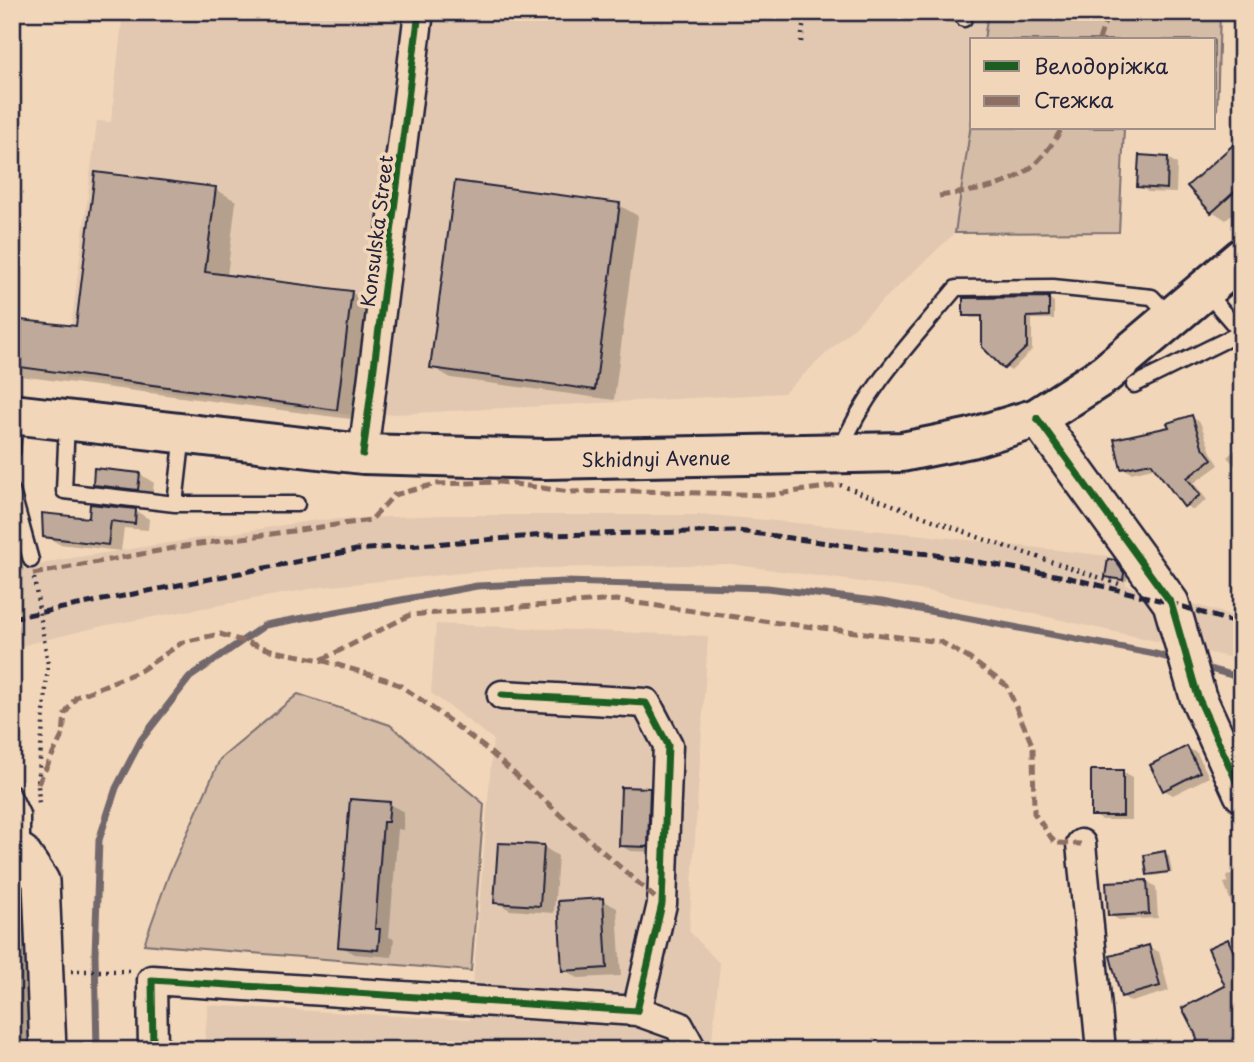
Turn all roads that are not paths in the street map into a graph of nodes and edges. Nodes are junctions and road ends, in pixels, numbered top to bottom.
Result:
1 (419, 12) edge
2 (1242, 258) edge
3 (1204, 289) junction
4 (1171, 317) junction
5 (1242, 333) edge
6 (1134, 385) dead end
7 (13, 414) edge
8 (1037, 418) junction
9 (67, 420) junction
10 (183, 433) junction
11 (12, 452) edge
12 (839, 453) junction
13 (363, 454) junction
14 (12, 491) edge
15 (297, 504) dead end
16 (175, 505) junction
17 (31, 559) road end
18 (502, 695) dead end
19 (12, 793) edge
20 (1242, 794) edge
21 (1081, 844) dead end
22 (25, 861) edge
23 (637, 1011) junction
24 (48, 1050) edge
25 (153, 1050) edge
26 (692, 1050) edge
27 (1101, 1050) edge

1 - 13 street, Konsulska Street
2 - 3 main road, Skhidnyi Avenue
3 - 4 main road, Skhidnyi Avenue
3 - 5 lane
4 - 8 main road, Skhidnyi Avenue
4 - 12 lane
5 - 6 lane
7 - 9 main road, Skhidnyi Avenue
7 - 11 lane
8 - 12 main road, Skhidnyi Avenue
8 - 20 street
9 - 10 main road, Skhidnyi Avenue
9 - 16 lane
10 - 13 main road, Skhidnyi Avenue
10 - 16 lane
12 - 13 main road, Skhidnyi Avenue
14 - 17 lane
15 - 16 lane
18 - 23 street
19 - 22 lane
21 - 27 street
22 - 24 street
23 - 25 street
23 - 26 street

